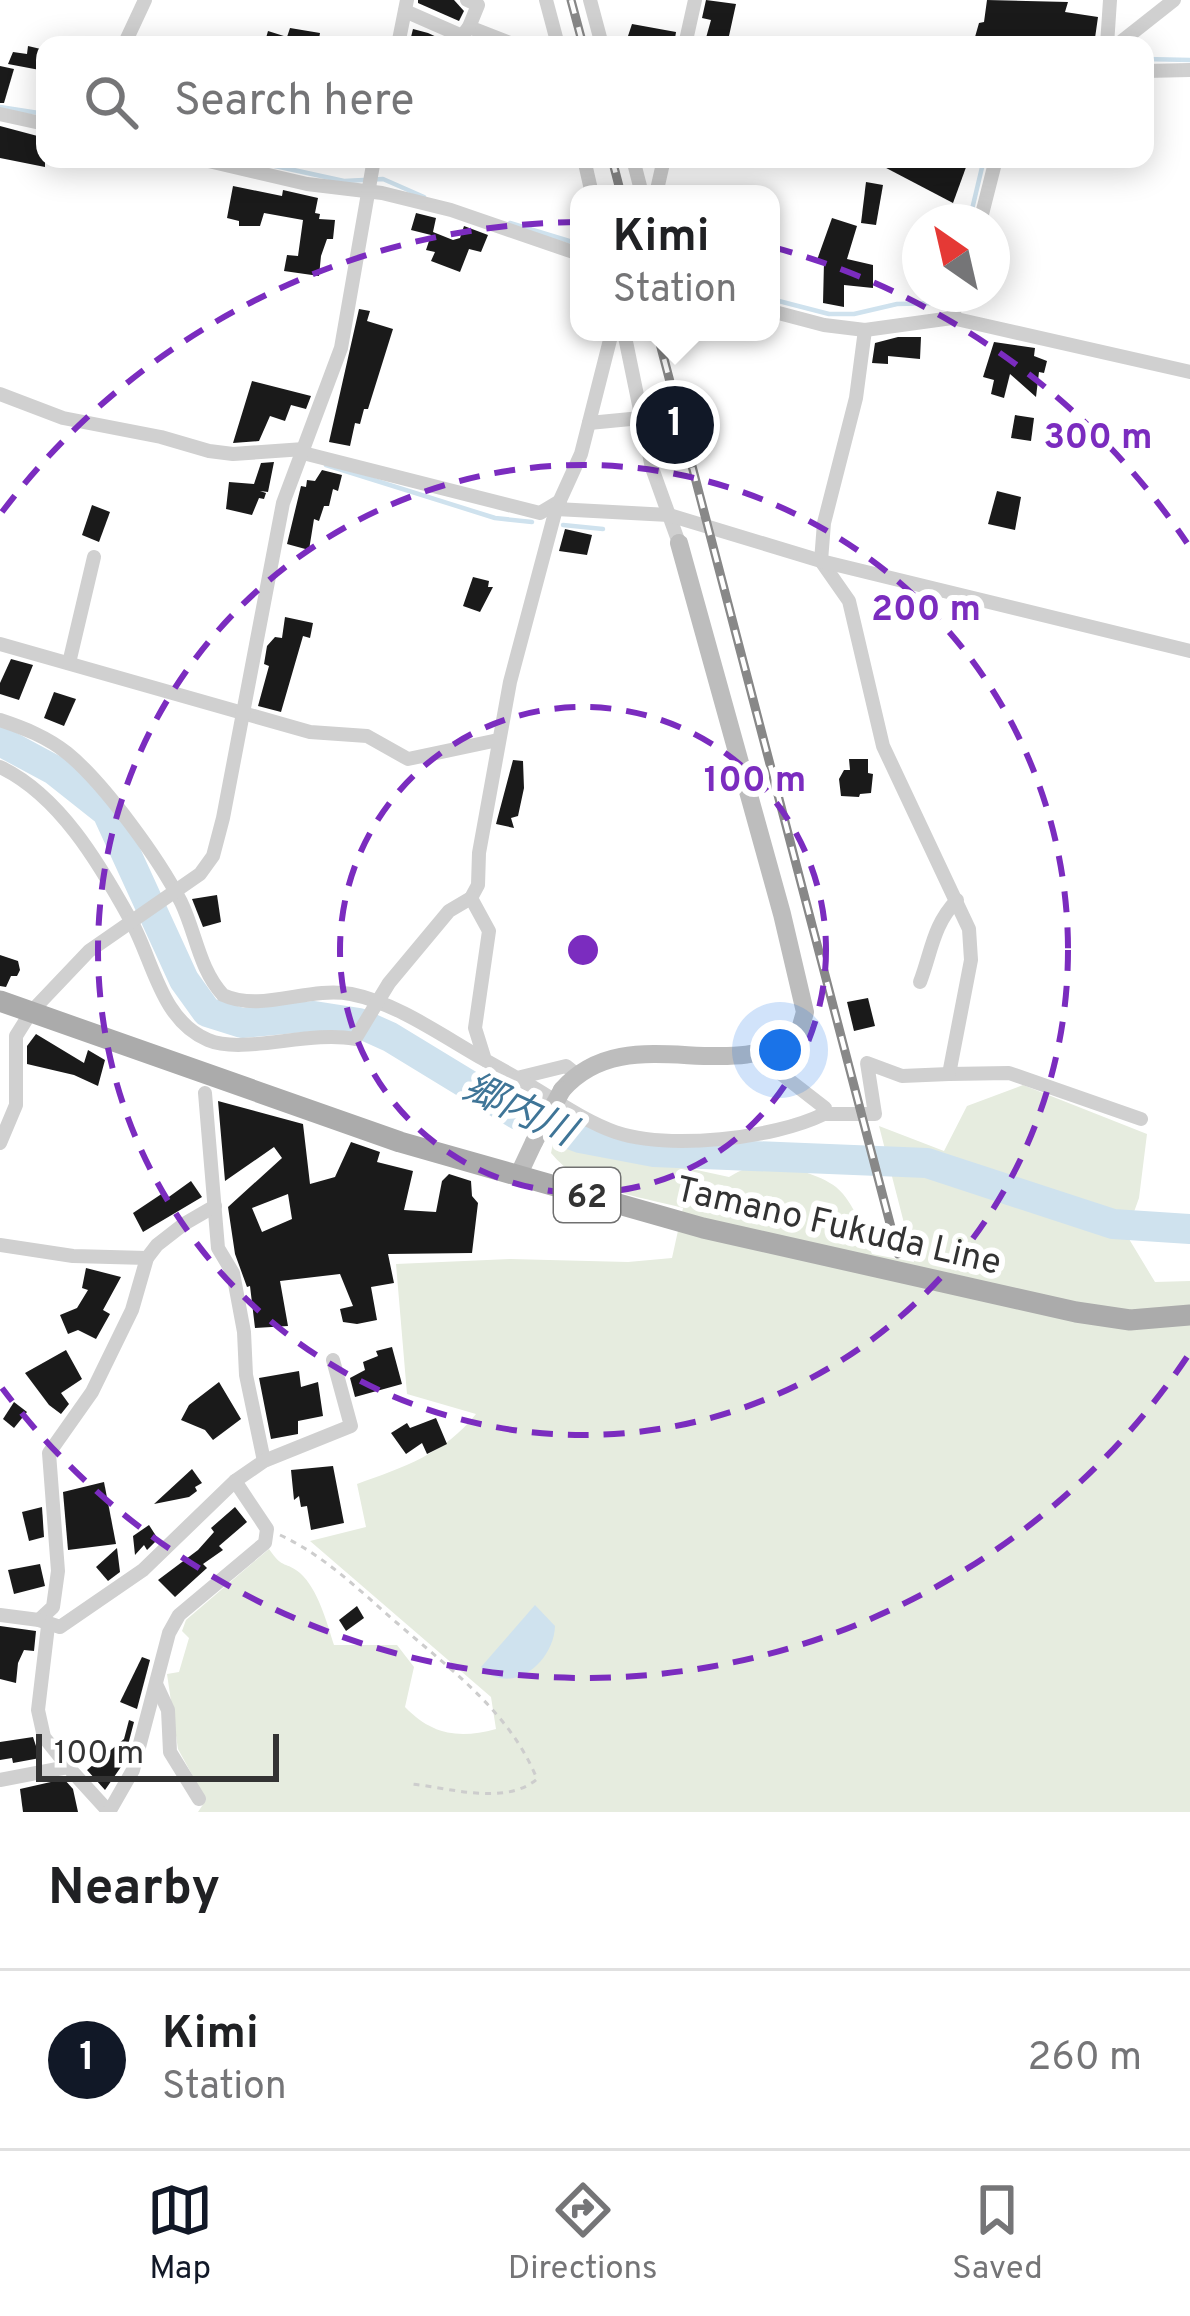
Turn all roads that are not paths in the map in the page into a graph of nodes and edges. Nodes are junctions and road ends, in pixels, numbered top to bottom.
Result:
1 (145, 0) edge
2 (546, 0) edge
3 (590, 0) edge
4 (695, 0) edge
5 (1110, 0) edge
6 (1174, 0) edge
7 (475, 2) edge
8 (406, 6) edge
9 (469, 28) junction
10 (128, 36) edge
11 (400, 36) edge
12 (490, 36) edge
13 (556, 36) edge
14 (600, 36) edge
15 (687, 36) edge
16 (1108, 36) edge
17 (1129, 36) edge
18 (1190, 70) edge
19 (1154, 71) edge
20 (0, 114) edge
21 (36, 122) edge
22 (239, 168) edge
23 (994, 168) edge
24 (371, 177) edge
25 (985, 204) edge
26 (570, 251) edge
27 (954, 312) edge
28 (780, 314) edge
29 (952, 318) junction
30 (865, 330) junction
31 (610, 341) edge
32 (626, 341) edge
33 (1190, 373) edge
34 (0, 394) edge
35 (641, 418) junction
36 (589, 423) junction
37 (303, 451) junction
38 (558, 505) junction
39 (669, 515) junction
40 (679, 543) joint
41 (94, 557) dead end
42 (821, 561) junction
43 (0, 644) edge
44 (1190, 651) edge
45 (70, 663) junction
46 (245, 712) junction
47 (0, 720) edge
48 (498, 740) junction
49 (0, 767) edge
50 (171, 896) junction
51 (471, 898) junction
52 (957, 900) junction
53 (136, 921) junction
54 (920, 982) dead end
55 (0, 1001) edge
56 (376, 1004) junction
57 (31, 1012) junction
58 (475, 1028) junction
59 (208, 1040) junction
60 (460, 1046) junction
61 (753, 1052) junction
62 (205, 1058) dead end
63 (485, 1060) junction
64 (576, 1074) junction
65 (949, 1074) junction
66 (517, 1078) junction
67 (205, 1093) dead end
68 (824, 1114) junction
69 (1141, 1119) dead end
70 (0, 1143) edge
71 (518, 1176) junction
72 (214, 1206) junction
73 (0, 1245) edge
74 (147, 1258) junction
75 (1190, 1315) edge
76 (333, 1360) dead end
77 (263, 1460) junction
78 (236, 1481) junction
79 (0, 1615) edge
80 (44, 1623) junction
81 (155, 1684) junction
82 (68, 1768) junction
83 (0, 1780) edge
84 (199, 1799) dead end
85 (109, 1812) edge

1 - 10 street
2 - 13 street
3 - 14 street
4 - 15 street
5 - 16 street
6 - 17 street
7 - 9 street
8 - 9 street
8 - 11 street
9 - 12 street
18 - 19 street
20 - 21 street
22 - 24 street
23 - 25 street
24 - 26 street
24 - 37 street
27 - 29 street
28 - 30 street
29 - 30 street
29 - 33 street
30 - 42 street
31 - 36 street
32 - 35 street
34 - 37 street
35 - 36 street
35 - 39 street
36 - 38 street
37 - 38 street
37 - 46 street
38 - 39 street
38 - 48 street
39 - 40 street
39 - 42 street
40 - 61 street
41 - 45 street
42 - 44 street
42 - 52 street
43 - 45 street
45 - 46 street
46 - 48 street
46 - 50 street
47 - 50 street
48 - 51 street
49 - 53 street
50 - 53 street
50 - 56 street
51 - 56 street
51 - 58 street
52 - 54 street
52 - 65 street
53 - 57 street
53 - 59 street
55 - 57 main road, Tamano Fukuda Line / 62
56 - 59 street
56 - 60 street
57 - 70 street
57 - 71 main road, Tamano Fukuda Line / 62
58 - 60 street
58 - 63 street
59 - 62 street
60 - 63 street
61 - 64 street
61 - 68 street
63 - 66 street
64 - 66 street
64 - 71 street, bridge
65 - 68 street
65 - 69 street
66 - 68 street
67 - 72 street
71 - 75 main road, Tamano Fukuda Line / 62
72 - 74 street
72 - 77 street
73 - 74 street
74 - 80 street
76 - 77 street
77 - 78 street
78 - 80 street
78 - 81 street
79 - 80 street
80 - 82 street
81 - 84 street
81 - 85 street
82 - 83 street
82 - 85 street

